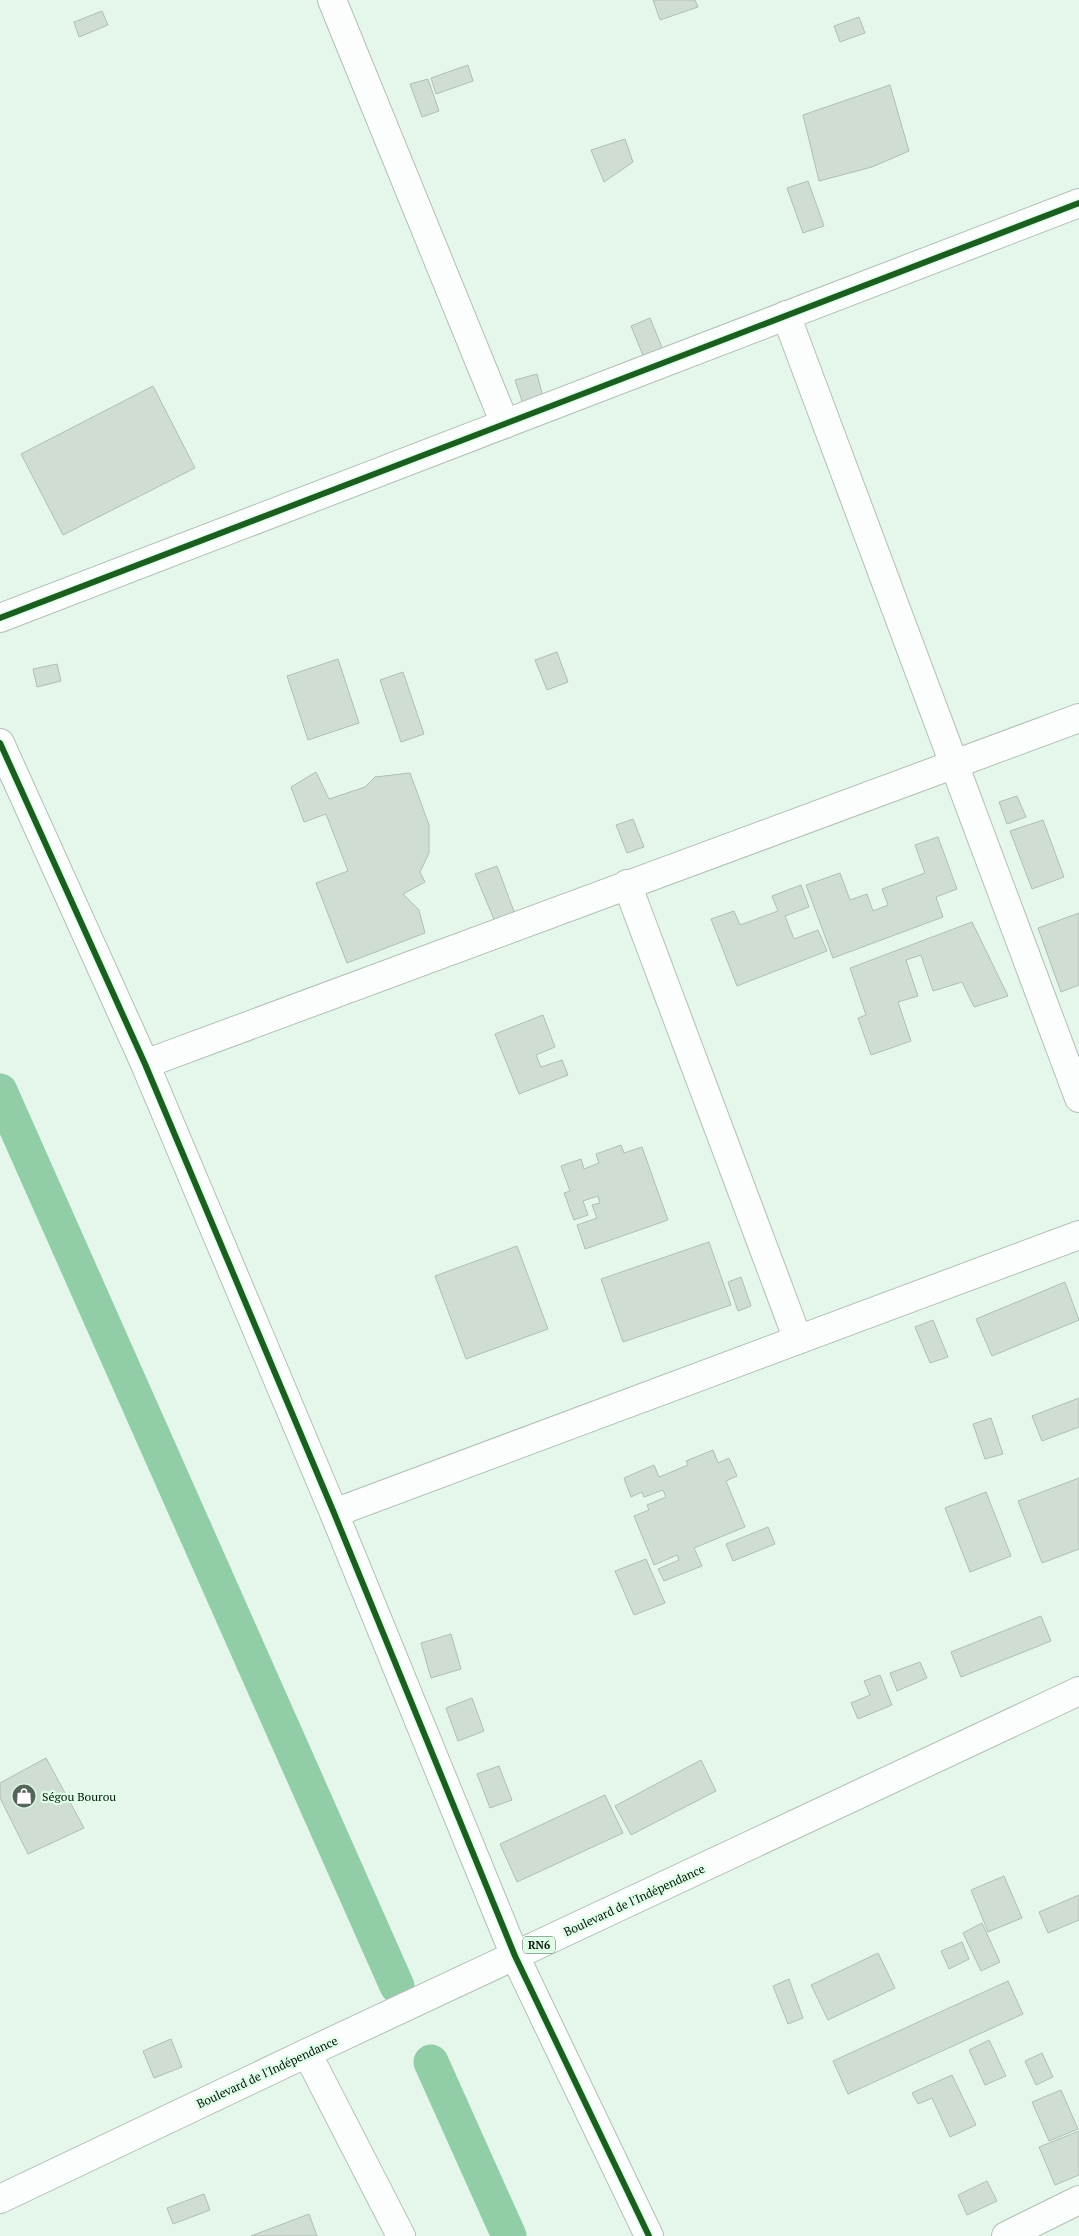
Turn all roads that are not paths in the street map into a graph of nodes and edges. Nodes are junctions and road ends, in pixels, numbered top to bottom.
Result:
1 (332, 0) edge
2 (1079, 203) edge
3 (786, 315) junction
4 (505, 424) junction
5 (0, 618) edge
6 (1079, 718) edge
7 (0, 743) edge
8 (954, 766) junction
9 (627, 884) junction
10 (145, 1064) junction
11 (1079, 1098) edge
12 (1079, 1234) edge
13 (798, 1340) junction
14 (334, 1512) junction
15 (1079, 1692) edge
16 (515, 1956) junction
17 (307, 2053) junction
18 (0, 2200) edge
19 (1079, 2200) edge
20 (401, 2236) edge
21 (649, 2236) edge
22 (1006, 2236) edge

1 - 4 main road
2 - 3 main road
3 - 4 main road
3 - 8 main road
4 - 5 main road
6 - 8 main road
7 - 10 main road
8 - 9 main road
8 - 11 main road
9 - 10 main road
9 - 13 main road
10 - 14 main road
12 - 13 main road
13 - 14 main road
14 - 16 main road
15 - 16 main road, Boulevard de l'Indépendance / RN6
16 - 17 main road, Boulevard de l'Indépendance / RN6
16 - 21 main road
17 - 18 main road, Boulevard de l'Indépendance / RN6
17 - 20 main road
19 - 22 main road

